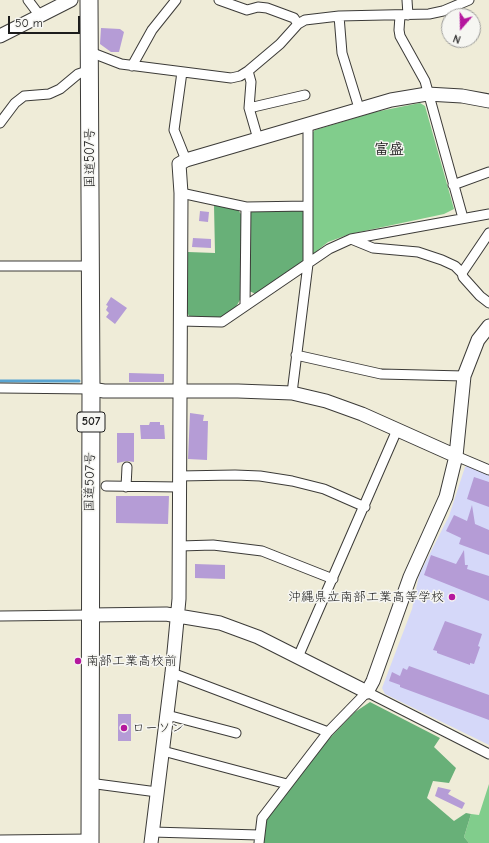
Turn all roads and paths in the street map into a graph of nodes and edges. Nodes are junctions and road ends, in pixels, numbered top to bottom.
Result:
1 (28, 0) edge
2 (71, 0) edge
3 (89, 0) edge
4 (176, 0) edge
5 (219, 0) edge
6 (407, 0) edge
7 (469, 0) edge
8 (40, 16) junction
9 (339, 16) junction
10 (404, 16) junction
11 (298, 24) junction
12 (0, 36) edge
13 (90, 52) junction
14 (132, 66) junction
15 (90, 70) junction
16 (248, 71) junction
17 (182, 72) junction
18 (427, 94) junction
19 (305, 95) dead end
20 (489, 101) edge
21 (249, 108) junction
22 (359, 108) junction
23 (0, 123) edge
24 (308, 125) junction
25 (258, 139) junction
26 (186, 160) junction
27 (489, 172) edge
28 (453, 185) junction
29 (181, 193) junction
30 (308, 206) junction
31 (246, 207) junction
32 (489, 214) edge
33 (463, 218) junction
34 (489, 233) edge
35 (351, 239) junction
36 (308, 264) junction
37 (0, 266) edge
38 (90, 266) junction
39 (462, 273) junction
40 (489, 303) edge
41 (245, 306) junction
42 (489, 318) edge
43 (180, 321) junction
44 (487, 328) edge
45 (296, 354) junction
46 (464, 376) junction
47 (0, 388) edge
48 (91, 389) junction
49 (180, 392) junction
50 (292, 393) junction
51 (397, 430) junction
52 (456, 456) junction
53 (127, 468) dead end
54 (489, 470) edge
55 (179, 481) junction
56 (106, 486) dead end
57 (126, 487) junction
58 (365, 507) junction
59 (180, 546) junction
60 (333, 579) junction
61 (90, 615) junction
62 (178, 615) junction
63 (0, 616) edge
64 (298, 657) junction
65 (172, 673) junction
66 (367, 692) junction
67 (167, 715) junction
68 (328, 732) junction
69 (236, 733) dead end
70 (163, 751) junction
71 (489, 754) edge
72 (89, 783) junction
73 (286, 784) junction
74 (157, 792) junction
75 (151, 837) edge
76 (259, 839) edge
77 (0, 840) edge
78 (90, 841) edge

1 - 8 street
2 - 8 street
3 - 13 highway, 国道507号 / 507
4 - 14 street
5 - 11 street
6 - 10 street
7 - 10 street
8 - 12 street
9 - 10 street
9 - 11 street
9 - 22 street
10 - 18 street
11 - 16 street
13 - 14 street
13 - 15 highway, 国道507号 / 507
14 - 17 street
15 - 23 street
15 - 38 highway, 国道507号 / 507
16 - 17 street
16 - 21 street
17 - 26 street
18 - 20 street
18 - 22 street
18 - 28 street
19 - 21 street
21 - 25 street
22 - 24 street
24 - 25 street
24 - 30 street
25 - 26 street
26 - 29 street
27 - 28 street
28 - 33 street
29 - 31 street
29 - 43 street
30 - 31 street
30 - 36 street
31 - 41 street
32 - 33 street
33 - 35 street
34 - 39 street
35 - 36 street
35 - 39 street
36 - 41 street
36 - 45 street
37 - 38 street
38 - 48 highway, 国道507号 / 507
39 - 40 street
41 - 43 street
42 - 44 street
43 - 49 street
44 - 46 street
45 - 46 street
45 - 50 street
46 - 52 street
47 - 48 street
48 - 49 street
48 - 61 highway, 国道507号 / 507
49 - 50 street
49 - 55 street
50 - 51 street
51 - 52 street
51 - 58 street
52 - 54 street
52 - 66 street
53 - 57 street
55 - 57 street
55 - 58 street
55 - 59 street
56 - 57 street
58 - 60 street
59 - 60 street
59 - 62 street
60 - 64 street
61 - 62 street
61 - 63 street
61 - 72 highway, 国道507号 / 507
62 - 64 street
62 - 65 street
64 - 66 street
65 - 67 street
65 - 68 street
66 - 68 street
66 - 71 street
67 - 69 street
67 - 70 street
68 - 73 street
70 - 73 street
70 - 74 street
72 - 74 street
72 - 78 highway, 国道507号 / 507
73 - 76 street
74 - 75 street
75 - 76 street
77 - 78 street

